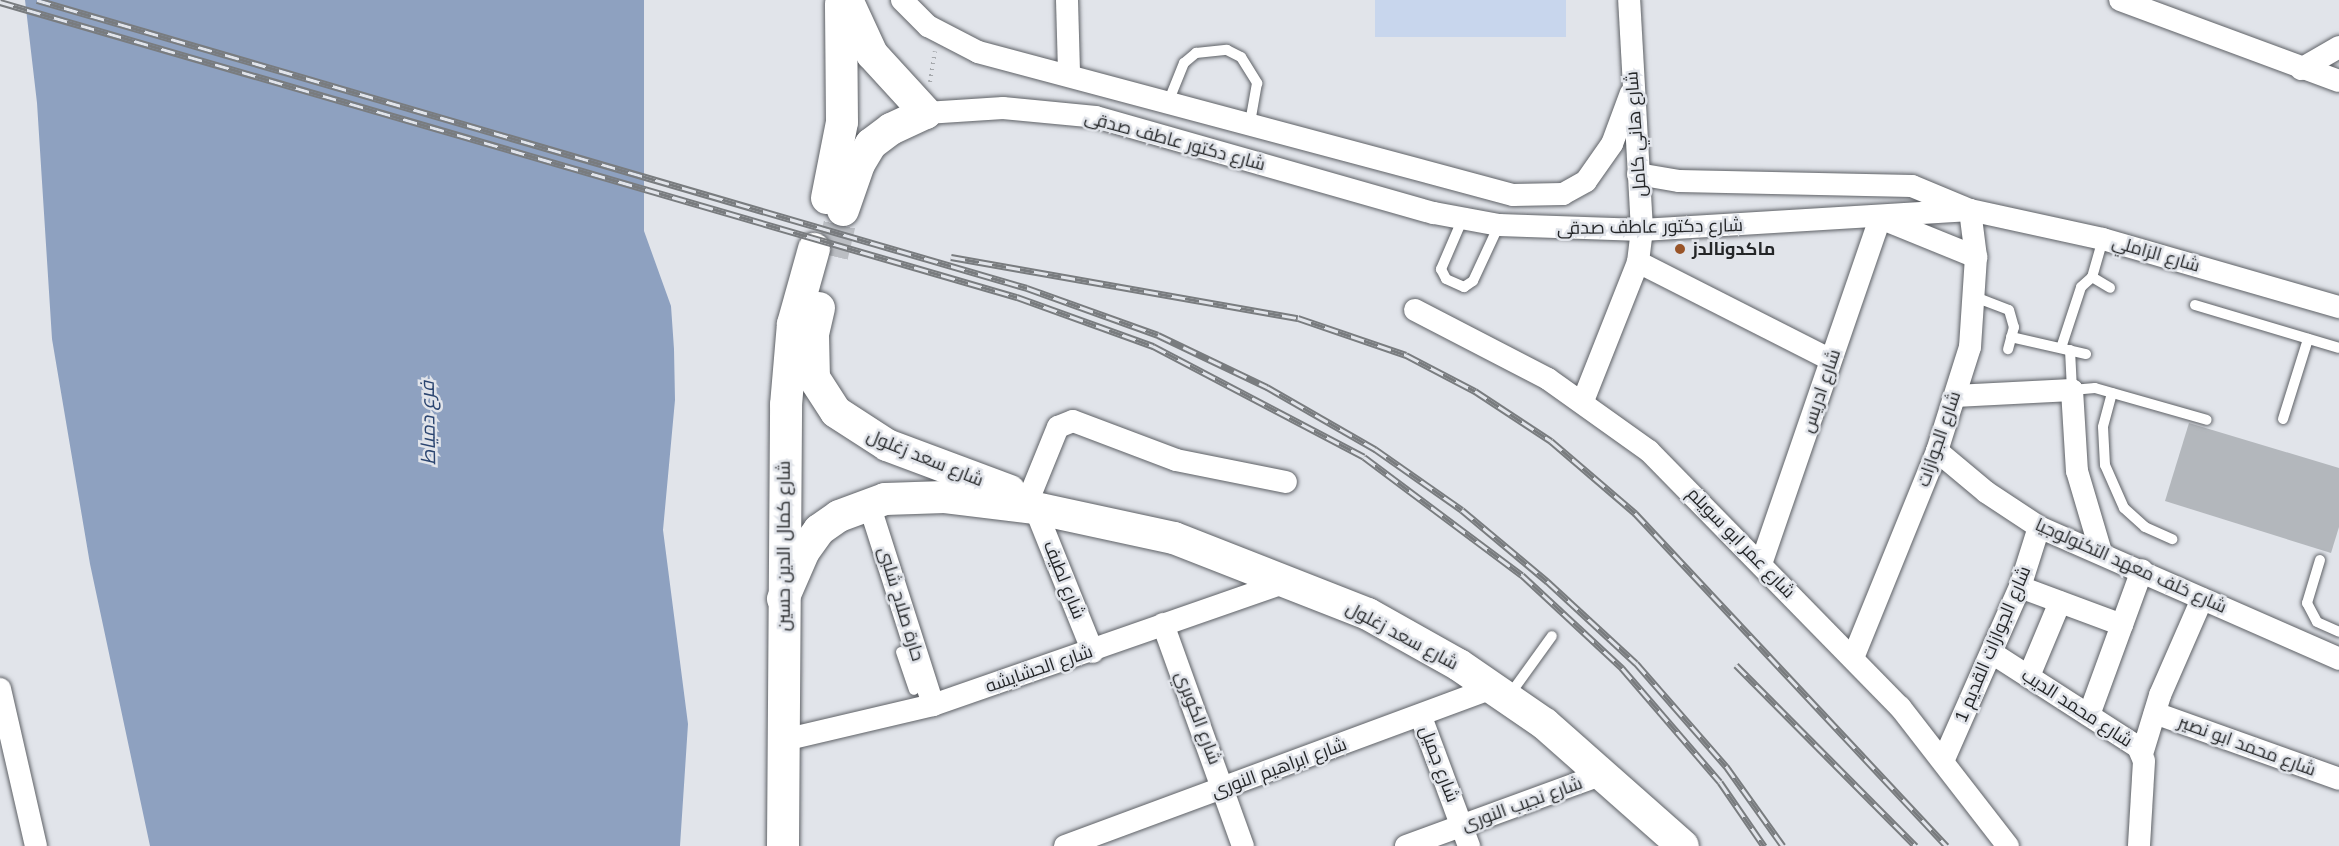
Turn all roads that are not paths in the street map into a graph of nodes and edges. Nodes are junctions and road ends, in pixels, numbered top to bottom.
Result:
1 (841, 0) edge
2 (847, 0) edge
3 (902, 0) edge
4 (1067, 0) edge
5 (1629, 0) edge
6 (2120, 0) edge
7 (2339, 48) edge
8 (2301, 69) junction
9 (1069, 73) junction
10 (2339, 81) edge
11 (1631, 93) junction
12 (1169, 100) junction
13 (926, 113) junction
14 (1250, 122) junction
15 (1638, 174) junction
16 (1513, 195) junction
17 (1970, 210) junction
18 (1880, 218) junction
19 (1463, 219) junction
20 (1499, 225) junction
21 (1642, 230) junction
22 (2103, 239) junction
23 (823, 253) joint
24 (1976, 256) junction
25 (1638, 262) junction
26 (2092, 277) junction
27 (2110, 288) dead end
28 (1976, 297) junction
29 (2195, 304) dead end
30 (2339, 307) edge
31 (1415, 310) dead end
32 (2012, 337) junction
33 (2308, 339) junction
34 (2339, 348) edge
35 (2008, 349) dead end
36 (2066, 349) junction
37 (2086, 354) dead end
38 (1831, 360) junction
39 (2072, 390) junction
40 (2112, 393) junction
41 (1955, 396) junction
42 (1582, 401) junction
43 (2283, 419) dead end
44 (2207, 420) dead end
45 (1937, 450) junction
46 (1286, 482) dead end
47 (1032, 503) junction
48 (869, 504) junction
49 (2040, 527) junction
50 (2172, 539) dead end
51 (2101, 552) junction
52 (2319, 560) dead end
53 (1761, 564) junction
54 (2142, 570) junction
55 (1289, 581) junction
56 (2020, 587) junction
57 (783, 599) junction
58 (2202, 599) junction
59 (2060, 602) junction
60 (1162, 624) junction
61 (2122, 625) junction
62 (2339, 632) edge
63 (1551, 636) dead end
64 (901, 652) dead end
65 (1093, 652) junction
66 (1992, 653) junction
67 (1853, 658) junction
68 (2339, 659) edge
69 (2030, 676) junction
70 (915, 679) junction
71 (0, 689) edge
72 (1500, 693) junction
73 (933, 705) junction
74 (2155, 713) junction
75 (2089, 715) junction
76 (1421, 717) junction
77 (784, 740) junction
78 (2142, 754) junction
79 (1944, 759) junction
80 (1603, 774) junction
81 (2339, 779) edge
82 (1224, 787) junction
83 (1466, 836) edge
84 (36, 846) edge
85 (783, 846) edge
86 (1065, 846) edge
87 (1243, 846) edge
88 (1406, 846) edge
89 (1683, 846) edge
90 (2008, 846) edge
91 (2139, 846) edge

1 - 13 main road, شارع دكتور عاطف صدقى
2 - 13 main road
3 - 9 street, شارع دكتور عاطف صدقى
4 - 9 street
5 - 11 street, شارع هاني كامل
6 - 8 street
7 - 8 street
8 - 10 street
9 - 12 street, شارع دكتور عاطف صدقى
11 - 15 street, شارع هاني كامل
11 - 16 street, شارع دكتور عاطف صدقى
12 - 14 street, شارع دكتور عاطف صدقى
12 - 14 lane
13 - 19 street, شارع دكتور عاطف صدقى
14 - 16 street, شارع دكتور عاطف صدقى
15 - 17 street
15 - 21 street, شارع هاني كامل
16 - 20 street
17 - 18 street, شارع دكتور عاطف صدقى
17 - 22 street, شارع الزاملي
17 - 24 street, شارع الجوازات
18 - 21 street, شارع دكتور عاطف صدقى
18 - 24 street
18 - 38 street, شارع ادريس
19 - 20 street, شارع دكتور عاطف صدقى
19 - 20 lane
20 - 21 street, شارع دكتور عاطف صدقى
21 - 25 street, شارع هاني كامل
22 - 26 lane
22 - 30 street, شارع الزاملي
23 - 47 main road, شارع سعد زغلول
23 - 57 main road, شارع كمال الدين حسين
24 - 28 street, شارع الجوازات
25 - 38 street
25 - 42 street, شارع هاني كامل
26 - 27 lane
26 - 36 lane
28 - 32 lane
28 - 41 street, شارع الجوازات
29 - 33 lane
31 - 42 street, شارع عمر ابو سويلم
32 - 35 lane
32 - 36 lane
33 - 34 lane
33 - 43 lane
36 - 37 lane
36 - 39 lane
38 - 53 street, شارع ادريس
39 - 40 lane
39 - 41 street
39 - 51 street
40 - 44 lane
40 - 50 lane
41 - 45 street, شارع الجوازات
42 - 53 street, شارع عمر ابو سويلم
45 - 49 street, شارع خلف معهد التكنولوجيا
45 - 67 street, شارع الجوازات
46 - 47 street
47 - 48 main road, شارع سعد زغلول
47 - 55 main road, شارع سعد زغلول
47 - 65 street, شارع لطيف
48 - 57 main road, شارع سعد زغلول
48 - 70 street, حارة صلاح شلبى
49 - 51 street, شارع خلف معهد التكنولوجيا
49 - 56 street, شارع الجوازات القديم 1
51 - 54 street, شارع خلف معهد التكنولوجيا
52 - 62 lane
53 - 67 street, شارع عمر ابو سويلم
54 - 58 street, شارع خلف معهد التكنولوجيا
54 - 61 street
55 - 60 street, شارع الحشايشه
55 - 72 main road, شارع سعد زغلول
56 - 59 street
56 - 66 street, شارع الجوازات القديم 1
57 - 77 main road, شارع كمال الدين حسين
58 - 68 street, شارع خلف معهد التكنولوجيا
58 - 74 street
59 - 61 street
59 - 69 street
60 - 65 street, شارع الحشايشه
60 - 82 street, شارع الكوبري
61 - 75 street
63 - 72 lane
64 - 70 lane
65 - 73 street, شارع الحشايشه
66 - 69 street, شارع محمد الديب
66 - 79 street, شارع الجوازات القديم 1
67 - 79 street, شارع عمر ابو سويلم
69 - 75 street, شارع محمد الديب
70 - 73 street, حارة صلاح شلبى
71 - 84 street
72 - 76 street, شارع ابراهيم النورى
72 - 80 main road, شارع سعد زغلول
73 - 77 street, شارع الحشايشه
74 - 78 street
74 - 81 street, شارع محمد ابو نصير
75 - 78 street, شارع محمد الديب
76 - 82 street, شارع ابراهيم النورى
76 - 83 street, شارع جميل
77 - 85 main road, شارع كمال الدين حسين
78 - 91 street, شارع محمد الديب
79 - 90 street, شارع عمر ابو سويلم
80 - 83 street, شارع نجيب النورى
80 - 89 main road, شارع سعد زغلول
82 - 86 street, شارع ابراهيم النورى
82 - 87 street, شارع الكوبري
83 - 88 street, شارع نجيب النورى

